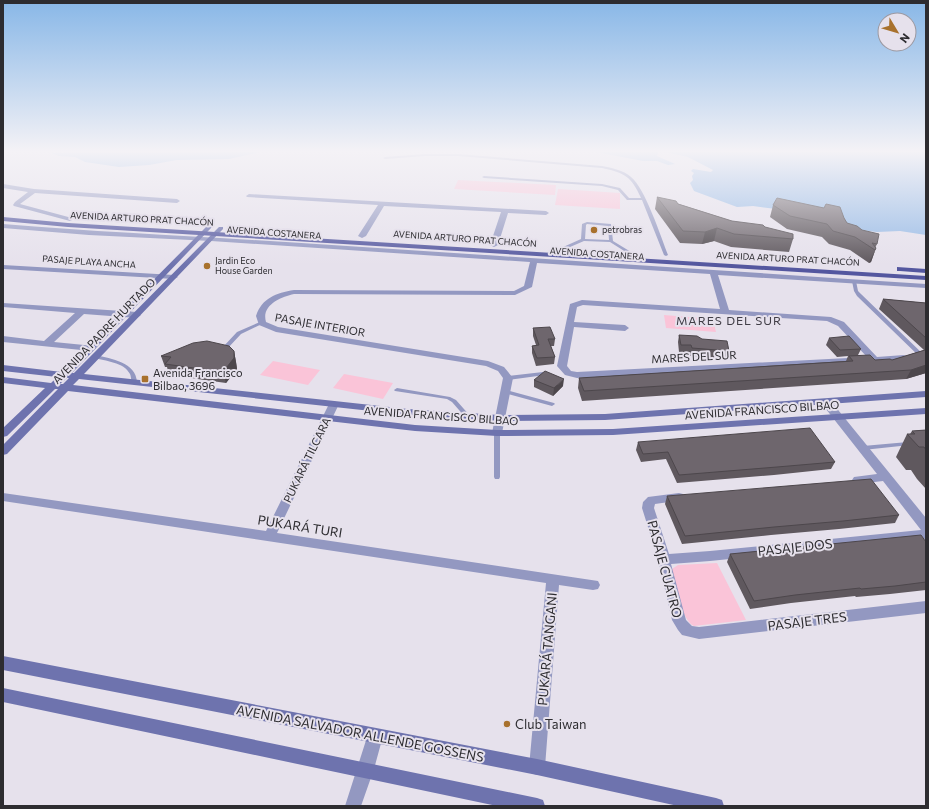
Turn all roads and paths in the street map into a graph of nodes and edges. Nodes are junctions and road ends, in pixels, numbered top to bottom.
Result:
1 (26, 190) edge
2 (620, 190) edge
3 (638, 190) edge
4 (34, 191) junction
5 (248, 196) dead end
6 (643, 199) junction
7 (178, 201) dead end
8 (382, 204) junction
9 (505, 211) junction
10 (3, 212) edge
11 (546, 212) dead end
12 (3, 219) edge
13 (70, 219) junction
14 (3, 226) edge
15 (204, 233) junction
16 (216, 234) junction
17 (362, 236) junction
18 (582, 240) junction
19 (611, 242) junction
20 (494, 245) junction
21 (562, 249) junction
22 (630, 253) junction
23 (666, 256) junction
24 (534, 260) junction
25 (3, 267) edge
26 (713, 271) junction
27 (926, 271) edge
28 (161, 276) junction
29 (174, 277) junction
30 (926, 278) edge
31 (854, 281) junction
32 (926, 286) edge
33 (3, 305) edge
34 (82, 311) junction
35 (721, 311) junction
36 (124, 314) junction
37 (137, 315) junction
38 (262, 323) junction
39 (570, 324) junction
40 (625, 328) dead end
41 (3, 339) edge
42 (48, 343) junction
43 (91, 348) junction
44 (225, 348) edge
45 (96, 357) junction
46 (904, 358) edge
47 (874, 359) junction
48 (926, 360) edge
49 (3, 368) edge
50 (543, 374) edge
51 (64, 375) junction
52 (77, 376) junction
53 (508, 378) junction
54 (3, 380) edge
55 (134, 382) junction
56 (52, 386) junction
57 (66, 388) junction
58 (397, 390) dead end
59 (506, 392) junction
60 (926, 394) edge
61 (826, 402) junction
62 (334, 404) junction
63 (552, 404) dead end
64 (926, 411) edge
65 (468, 417) junction
66 (328, 418) junction
67 (499, 418) junction
68 (838, 418) junction
69 (497, 433) junction
70 (3, 434) edge
71 (912, 444) edge
72 (863, 448) junction
73 (3, 451) edge
74 (497, 477) dead end
75 (886, 477) junction
76 (846, 481) edge
77 (688, 496) edge
78 (3, 497) edge
79 (926, 527) edge
80 (926, 534) edge
81 (269, 537) junction
82 (664, 559) junction
83 (553, 579) junction
84 (593, 585) dead end
85 (926, 607) edge
86 (689, 632) joint
87 (3, 663) edge
88 (3, 695) edge
89 (375, 736) junction
90 (537, 767) junction
91 (366, 769) junction
92 (672, 801) edge
93 (353, 806) edge
94 (538, 806) edge
95 (716, 806) edge

1 - 4 street
2 - 6 lane
3 - 6 lane
4 - 7 street
4 - 13 street
5 - 8 street
6 - 23 lane
8 - 9 street
8 - 17 street
9 - 11 street
9 - 20 street
10 - 13 main road, AVENIDA ARTURO PRAT CHACÓN
12 - 15 main road, AVENIDA ARTURO PRAT CHACÓN
13 - 15 main road, AVENIDA ARTURO PRAT CHACÓN
14 - 15 street, AVENIDA COSTANERA
15 - 16 street, AVENIDA COSTANERA
15 - 16 main road, AVENIDA ARTURO PRAT CHACÓN
15 - 28 main road, AVENIDA PADRE HURTADO
16 - 17 main road, AVENIDA ARTURO PRAT CHACÓN
16 - 24 street, AVENIDA COSTANERA
16 - 29 main road, AVENIDA PADRE HURTADO
16 - 30 main road, AVENIDA ARTURO PRAT CHACÓN
17 - 20 main road, AVENIDA ARTURO PRAT CHACÓN
18 - 19 lane
18 - 19 lane
18 - 21 lane
19 - 22 lane
20 - 21 main road, AVENIDA ARTURO PRAT CHACÓN
21 - 22 main road, AVENIDA ARTURO PRAT CHACÓN
22 - 23 main road, AVENIDA ARTURO PRAT CHACÓN
23 - 27 main road, AVENIDA ARTURO PRAT CHACÓN
24 - 26 street, AVENIDA COSTANERA
24 - 38 street, PASAJE INTERIOR
25 - 28 street, PASAJE PLAYA ANCHA
26 - 31 street, AVENIDA COSTANERA
26 - 35 street
28 - 29 street, PASAJE PLAYA ANCHA
28 - 36 main road, AVENIDA PADRE HURTADO
29 - 37 main road, AVENIDA PADRE HURTADO
31 - 32 street, AVENIDA COSTANERA
31 - 48 lane
33 - 34 street
34 - 36 street
34 - 42 street
35 - 39 street, MARES DEL SUR
35 - 47 street, MARES DEL SUR
36 - 37 street
36 - 43 main road, AVENIDA PADRE HURTADO
37 - 45 main road, AVENIDA PADRE HURTADO
38 - 44 lane
38 - 53 street, PASAJE INTERIOR
39 - 40 street
39 - 47 street, MARES DEL SUR
41 - 42 street
42 - 43 street
43 - 51 main road, AVENIDA PADRE HURTADO
45 - 52 main road, AVENIDA PADRE HURTADO
45 - 55 lane
46 - 47 street, MARES DEL SUR
49 - 51 main road, AVENIDA FRANCISCO BILBAO
50 - 53 lane
51 - 52 main road, AVENIDA FRANCISCO BILBAO
51 - 56 main road, AVENIDA PADRE HURTADO
52 - 55 main road, AVENIDA FRANCISCO BILBAO
52 - 57 main road, AVENIDA PADRE HURTADO
53 - 59 street
54 - 56 main road, AVENIDA FRANCISCO BILBAO
55 - 62 main road, AVENIDA FRANCISCO BILBAO
56 - 57 main road, AVENIDA FRANCISCO BILBAO
56 - 70 main road, AVENIDA PADRE HURTADO
57 - 66 main road, AVENIDA FRANCISCO BILBAO
57 - 73 main road, AVENIDA PADRE HURTADO
58 - 65 lane
59 - 63 lane
59 - 67 street
60 - 61 main road, AVENIDA FRANCISCO BILBAO
61 - 67 main road, AVENIDA FRANCISCO BILBAO
61 - 68 street
62 - 65 main road, AVENIDA FRANCISCO BILBAO
62 - 66 street, PUKARÁ TILCARA
64 - 68 main road, AVENIDA FRANCISCO BILBAO
65 - 67 main road, AVENIDA FRANCISCO BILBAO
66 - 69 main road, AVENIDA FRANCISCO BILBAO
66 - 81 street, PUKARÁ TILCARA
67 - 69 street
68 - 69 main road, AVENIDA FRANCISCO BILBAO
68 - 72 street
69 - 74 lane
71 - 72 lane
72 - 75 street
75 - 76 street
75 - 79 street
77 - 82 street, PASAJE CUATRO
78 - 81 street, PUKARÁ TURI
80 - 82 street, PASAJE DOS
81 - 83 street, PUKARÁ TURI
82 - 86 street, PASAJE CUATRO
83 - 84 street, PUKARÁ TURI
83 - 90 street, PUKARÁ TANGANI
85 - 86 street, PASAJE TRES
87 - 89 main road, AVENIDA SALVADOR ALLENDE GOSSENS
88 - 91 main road
89 - 90 main road, AVENIDA SALVADOR ALLENDE GOSSENS
89 - 91 street
90 - 92 main road, AVENIDA SALVADOR ALLENDE GOSSENS
91 - 93 street
91 - 94 main road
92 - 95 main road, AVENIDA SALVADOR ALLENDE GOSSENS

